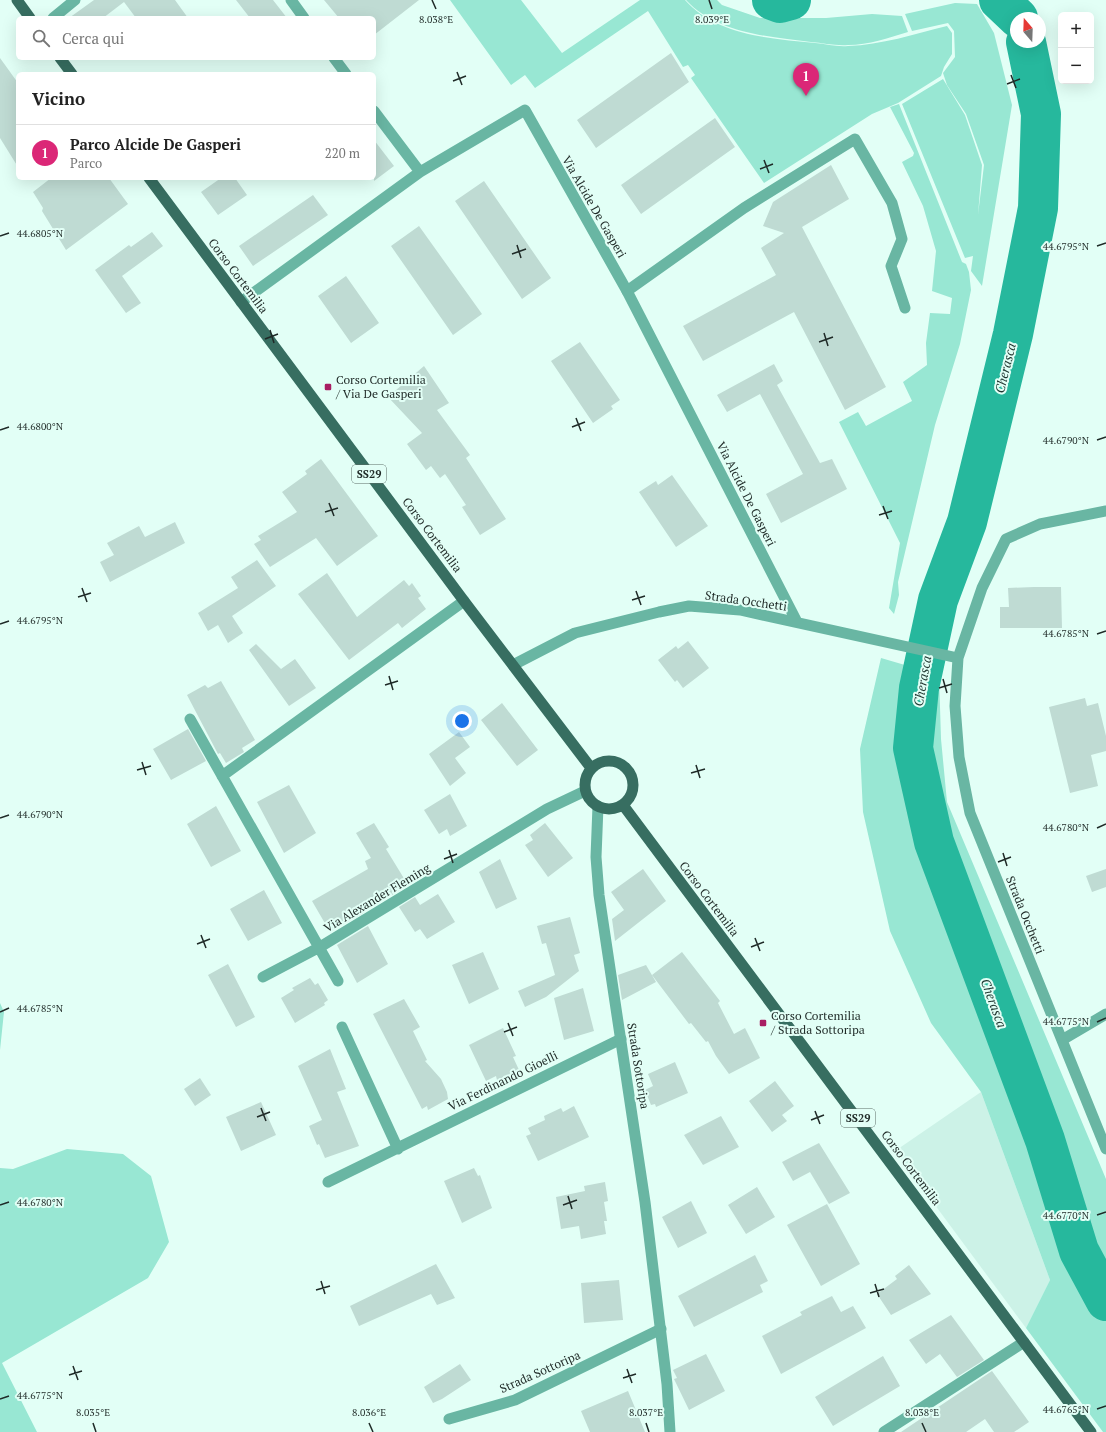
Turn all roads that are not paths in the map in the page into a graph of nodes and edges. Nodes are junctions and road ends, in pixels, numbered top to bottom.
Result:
1 (17, 0) edge
2 (75, 0) edge
3 (291, 0) edge
4 (29, 16) edge
5 (55, 16) edge
6 (303, 16) edge
7 (62, 60) edge
8 (336, 60) edge
9 (70, 72) edge
10 (344, 72) edge
11 (376, 114) edge
12 (420, 172) junction
13 (150, 180) edge
14 (627, 291) junction
15 (241, 302) junction
16 (905, 308) dead end
17 (1106, 511) edge
18 (464, 601) junction
19 (797, 622) junction
20 (958, 658) junction
21 (513, 665) junction
22 (190, 719) dead end
23 (591, 768) junction
24 (222, 776) junction
25 (586, 791) junction
26 (623, 805) junction
27 (598, 806) junction
28 (320, 947) junction
29 (263, 977) dead end
30 (338, 981) dead end
31 (1106, 1014) edge
32 (342, 1027) dead end
33 (621, 1038) junction
34 (1062, 1040) junction
35 (398, 1149) junction
36 (1106, 1149) edge
37 (328, 1182) dead end
38 (661, 1329) junction
39 (1024, 1342) junction
40 (449, 1419) dead end
41 (670, 1432) edge
42 (884, 1432) edge
43 (1091, 1432) edge

1 - 4 main road
2 - 5 street
3 - 6 street
7 - 9 main road
8 - 10 street
11 - 12 street
12 - 14 street, Via Alcide De Gasperi
12 - 15 street, Via Alcide De Gasperi
13 - 15 main road, Corso Cortemilia / SS29
14 - 16 street
14 - 19 street, Via Alcide De Gasperi
15 - 18 main road, Corso Cortemilia / SS29
17 - 20 street, Strada Occhetti
18 - 21 main road, Corso Cortemilia / SS29
18 - 24 street
19 - 20 street, Strada Occhetti
19 - 21 street, Strada Occhetti
20 - 34 street, Strada Occhetti
21 - 23 main road, Corso Cortemilia / SS29
22 - 24 street
23 - 25 main road
23 - 26 main road
24 - 28 street
25 - 27 main road
25 - 28 street, Via Alexander Fleming
26 - 27 main road
26 - 39 main road, Corso Cortemilia / SS29
27 - 33 street, Strada Sottoripa
28 - 29 street, Via Alexander Fleming
28 - 30 street
31 - 34 street
32 - 35 street
33 - 35 street, Via Ferdinando Gioelli
33 - 38 street, Strada Sottoripa
34 - 36 street, Strada Occhetti
35 - 37 street, Via Ferdinando Gioelli
38 - 40 street, Strada Sottoripa
38 - 41 street, Strada Sottoripa
39 - 42 street
39 - 43 main road, Corso Cortemilia / SS29

